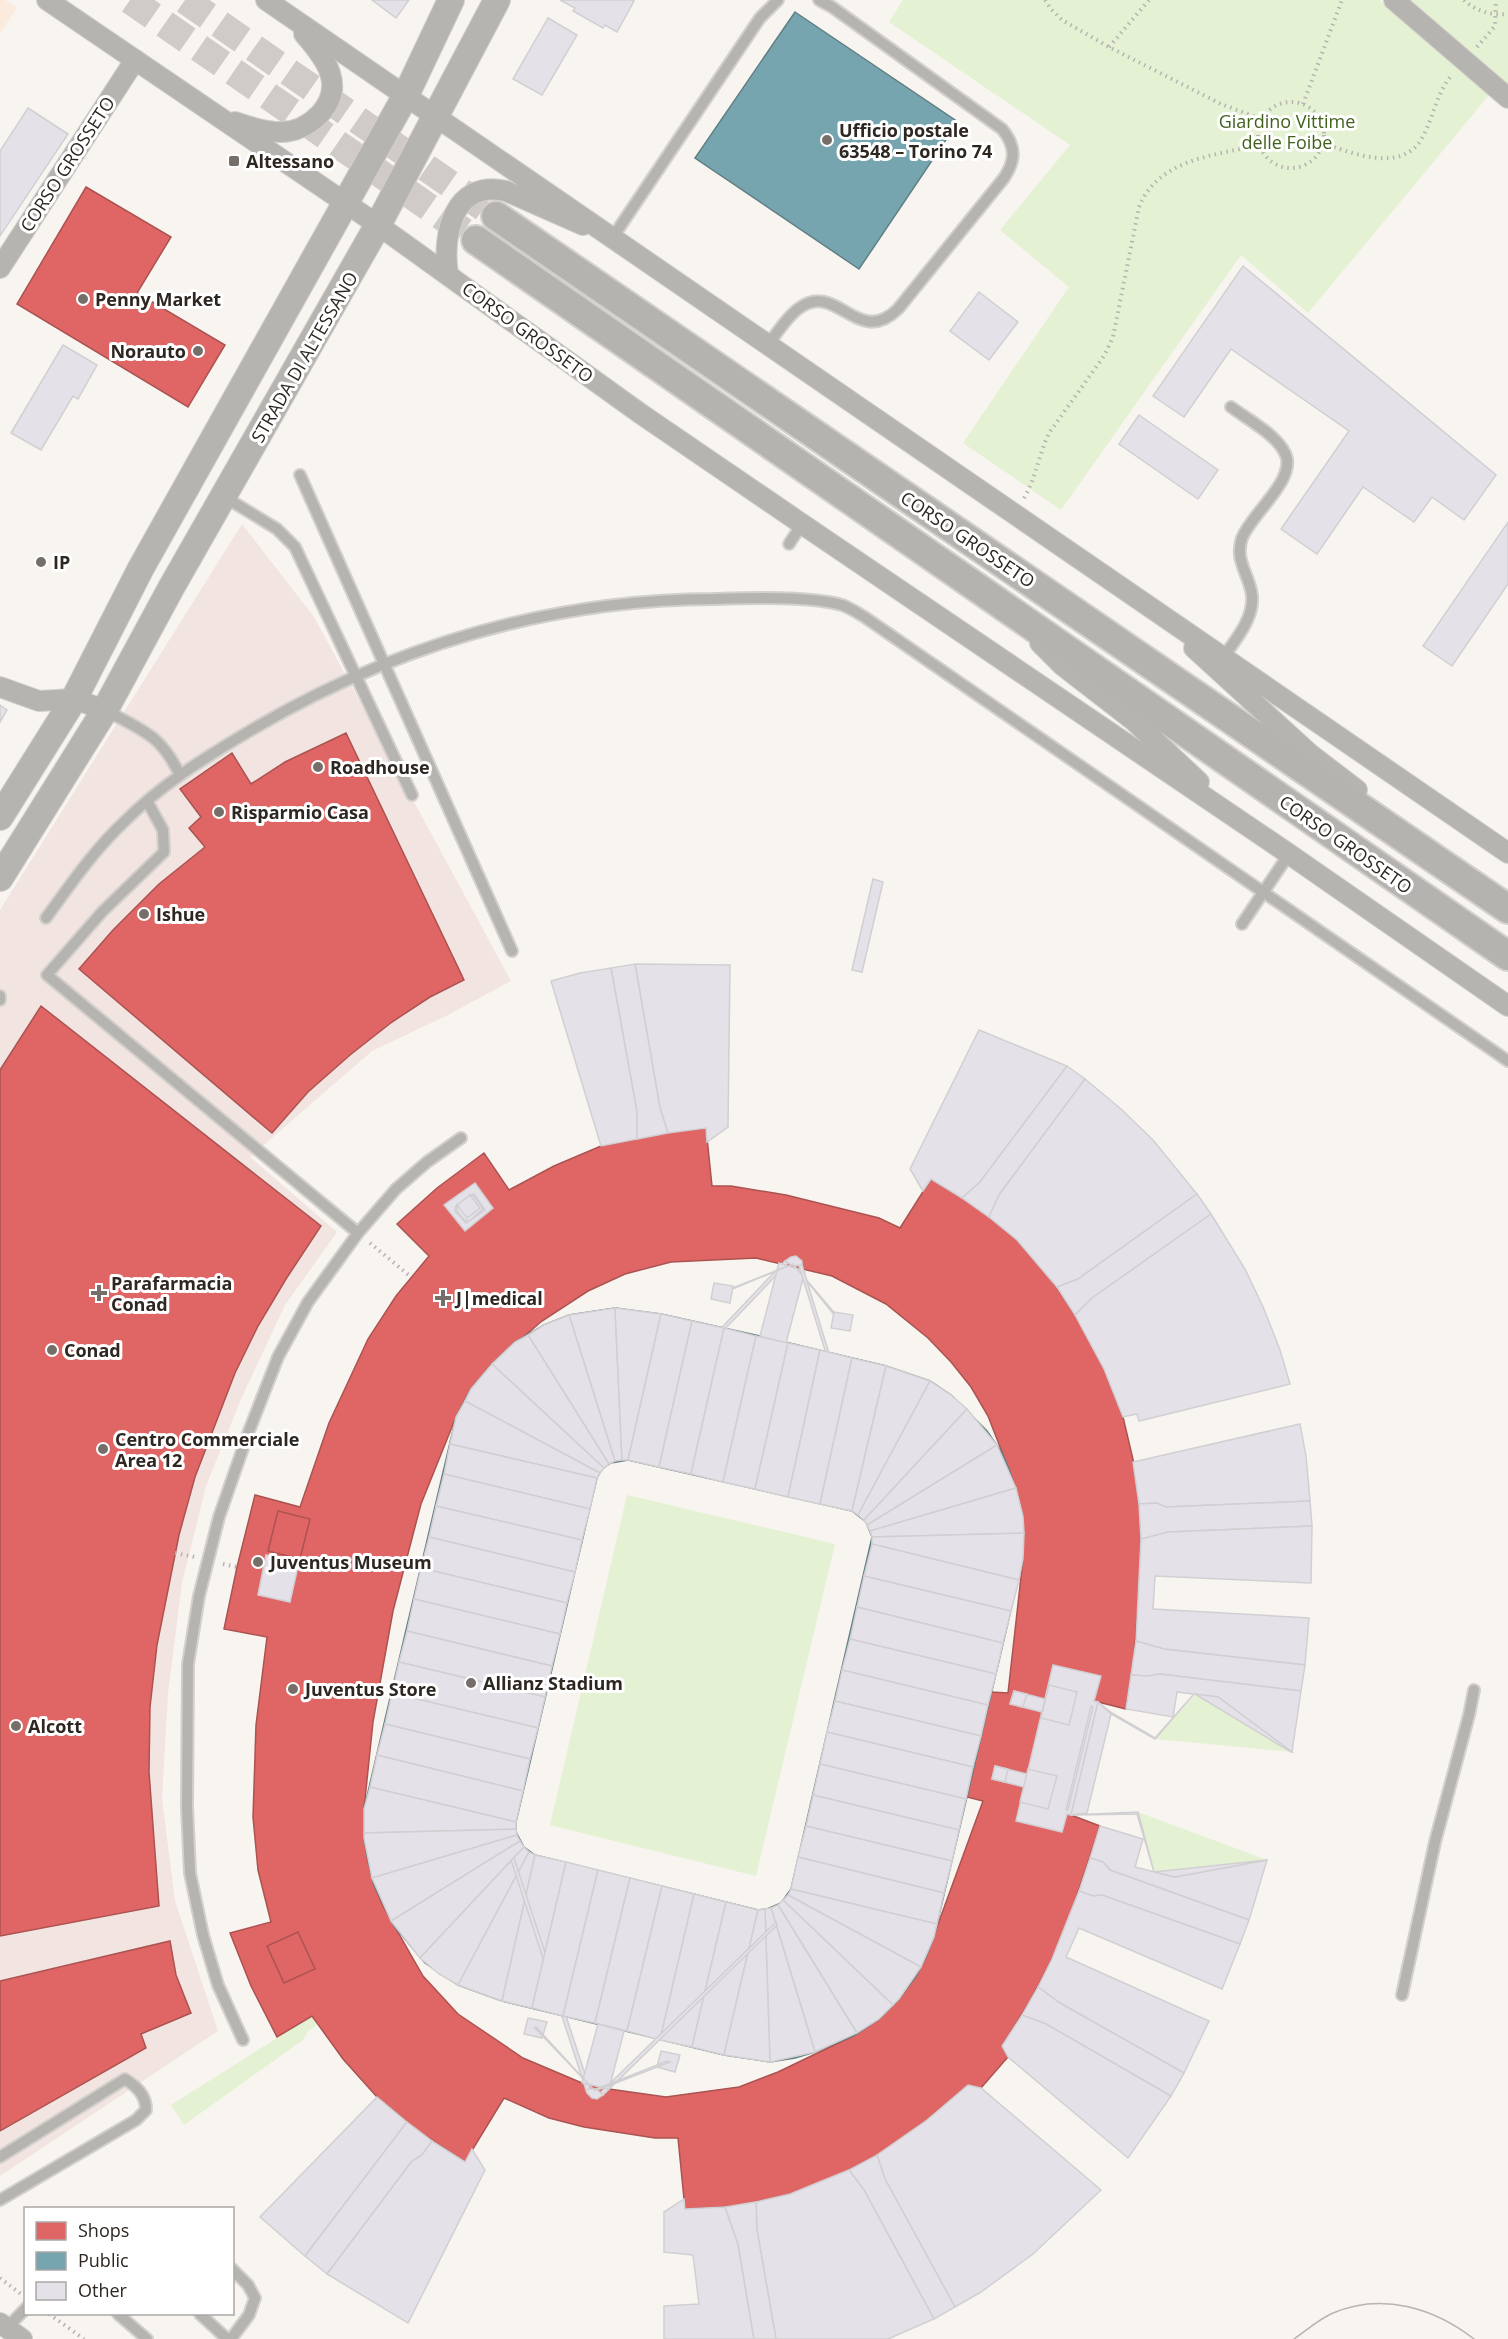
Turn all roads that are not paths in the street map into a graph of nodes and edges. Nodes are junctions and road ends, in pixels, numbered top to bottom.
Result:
1 (47, 0) edge
2 (266, 0) edge
3 (451, 0) edge
4 (497, 0) edge
5 (778, 0) edge
6 (819, 0) edge
7 (1394, 0) edge
8 (287, 14) junction
9 (135, 60) junction
10 (406, 95) junction
11 (1508, 98) edge
12 (215, 116) junction
13 (436, 116) junction
14 (345, 204) junction
15 (496, 216) tunnel mouth
16 (378, 225) junction
17 (613, 237) junction
18 (476, 240) tunnel mouth
19 (0, 268) edge
20 (447, 274) junction
21 (768, 345) junction
22 (1231, 407) dead end
23 (300, 475) dead end
24 (223, 496) junction
25 (802, 524) junction
26 (789, 544) dead end
27 (1007, 609) junction
28 (1165, 618) junction
29 (1223, 658) junction
30 (386, 664) junction
31 (357, 676) junction
32 (0, 687) edge
33 (74, 699) junction
34 (105, 710) junction
35 (180, 775) junction
36 (412, 795) dead end
37 (147, 801) junction
38 (1233, 816) junction
39 (0, 818) edge
40 (1508, 853) edge
41 (1289, 854) junction
42 (1440, 863) junction
43 (0, 878) edge
44 (1263, 893) junction
45 (1508, 909) edge
46 (46, 918) dead end
47 (1242, 924) dead end
48 (512, 951) dead end
49 (1508, 956) edge
50 (1508, 1006) edge
51 (1508, 1060) edge
52 (461, 1138) dead end
53 (358, 1233) junction
54 (1474, 1690) dead end
55 (1402, 1995) dead end
56 (243, 2040) dead end
57 (0, 2157) edge
58 (0, 2200) edge
59 (234, 2271) edge
60 (24, 2311) edge
61 (120, 2315) edge
62 (202, 2315) edge
63 (10, 2330) edge
64 (147, 2339) edge
65 (229, 2339) edge

1 - 9 street, CORSO GROSSETO
2 - 8 street, CORSO GROSSETO
3 - 10 street, STRADA DI ALTESSANO
4 - 13 street, STRADA DI ALTESSANO
5 - 17 lane
6 - 21 lane
7 - 11 street
8 - 10 street, CORSO GROSSETO
8 - 12 street, CORSO GROSSETO
9 - 12 street, CORSO GROSSETO
9 - 19 street, CORSO GROSSETO
10 - 13 street, CORSO GROSSETO
10 - 14 street, STRADA DI ALTESSANO
12 - 14 street, CORSO GROSSETO
13 - 16 street, STRADA DI ALTESSANO
13 - 17 street, CORSO GROSSETO
14 - 16 street, CORSO GROSSETO
14 - 33 street, STRADA DI ALTESSANO
15 - 42 main road, CORSO GROSSETO
16 - 20 street, CORSO GROSSETO
16 - 24 street, STRADA DI ALTESSANO
17 - 20 street, CORSO GROSSETO
17 - 21 street, CORSO GROSSETO
18 - 27 main road, CORSO GROSSETO
20 - 25 street, CORSO GROSSETO
21 - 28 street, CORSO GROSSETO
22 - 29 lane
23 - 30 lane
24 - 31 lane
24 - 34 street, STRADA DI ALTESSANO
25 - 26 lane
25 - 38 street, CORSO GROSSETO
27 - 38 street, CORSO GROSSETO
27 - 49 main road, CORSO GROSSETO
28 - 29 street, CORSO GROSSETO
28 - 42 street, CORSO GROSSETO
29 - 40 street, CORSO GROSSETO
30 - 31 lane
30 - 44 lane
30 - 48 lane
31 - 35 lane
31 - 36 lane
32 - 33 street
33 - 34 street
33 - 39 street, STRADA DI ALTESSANO
34 - 35 lane
34 - 43 street, STRADA DI ALTESSANO
35 - 37 lane
37 - 46 lane
37 - 53 lane
38 - 41 street, CORSO GROSSETO
41 - 44 lane
41 - 50 street, CORSO GROSSETO
42 - 45 main road, CORSO GROSSETO
44 - 47 lane
44 - 51 lane
52 - 53 lane
53 - 56 lane
54 - 55 lane
57 - 58 lane
59 - 65 lane
60 - 63 lane
61 - 64 lane
62 - 65 lane

